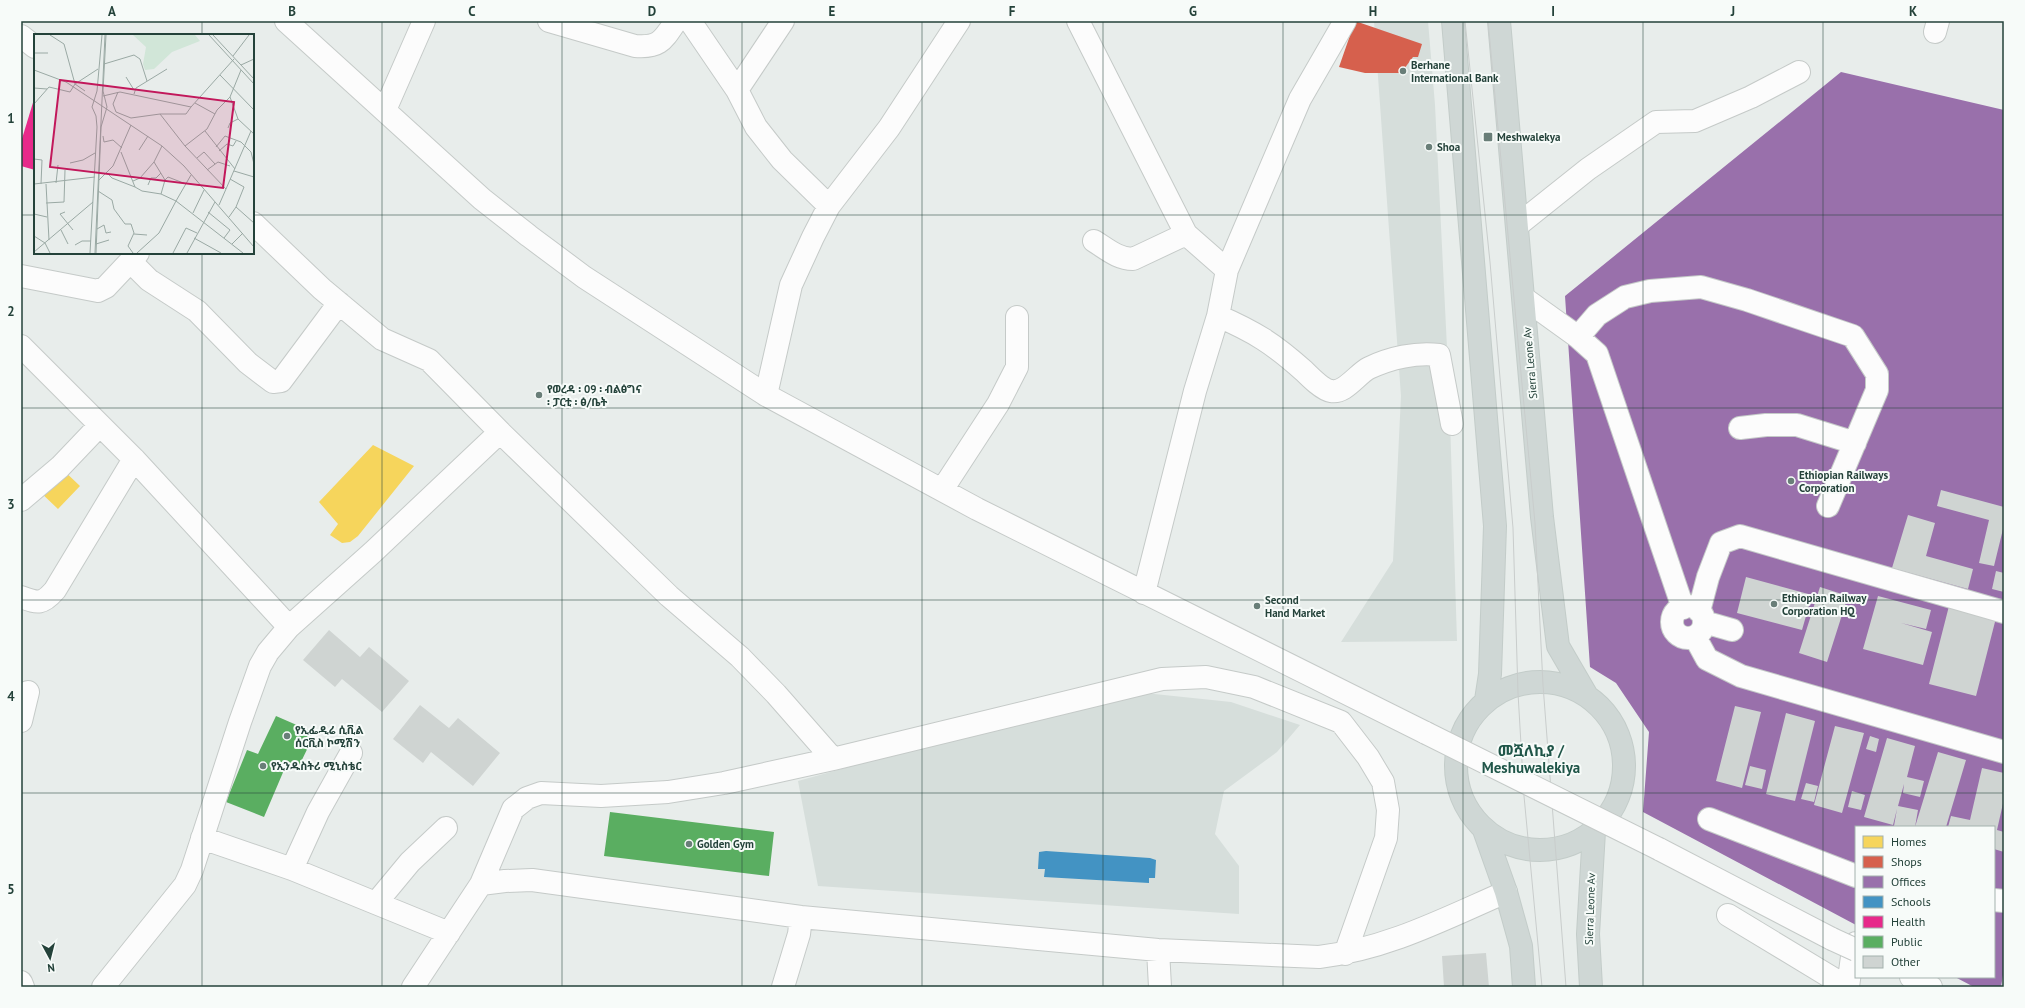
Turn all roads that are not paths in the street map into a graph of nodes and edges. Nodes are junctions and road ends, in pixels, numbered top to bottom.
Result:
1 (286, 21) edge
2 (424, 21) edge
3 (549, 21) edge
4 (676, 21) edge
5 (690, 21) edge
6 (783, 21) edge
7 (959, 21) edge
8 (1078, 21) edge
9 (1345, 21) edge
10 (1453, 21) edge
11 (1500, 21) edge
12 (21, 36) edge
13 (34, 46) edge
14 (1799, 72) dead end
15 (737, 90) junction
16 (385, 110) junction
17 (829, 206) junction
18 (254, 224) edge
19 (1518, 225) junction
20 (1186, 234) junction
21 (1094, 241) dead end
22 (134, 257) edge
23 (1227, 270) junction
24 (21, 276) edge
25 (1525, 299) junction
26 (339, 303) junction
27 (1218, 316) junction
28 (1017, 317) dead end
29 (1578, 337) junction
30 (21, 346) edge
31 (766, 394) junction
32 (1452, 424) dead end
33 (100, 425) junction
34 (1740, 428) dead end
35 (500, 432) junction
36 (1855, 443) junction
37 (134, 459) junction
38 (942, 490) junction
39 (21, 500) edge
40 (1828, 506) dead end
41 (1144, 593) junction
42 (21, 597) edge
43 (2004, 612) edge
44 (1695, 619) junction
45 (289, 627) junction
46 (1732, 630) dead end
47 (28, 692) dead end
48 (1587, 696) junction
49 (1486, 700) junction
50 (21, 722) edge
51 (2004, 752) edge
52 (351, 753) dead end
53 (833, 759) junction
54 (1709, 819) dead end
55 (446, 828) dead end
56 (1484, 830) junction
57 (1594, 831) junction
58 (202, 838) junction
59 (292, 869) junction
60 (1855, 876) edge
61 (481, 884) junction
62 (1506, 892) junction
63 (376, 903) junction
64 (1728, 915) dead end
65 (801, 917) junction
66 (449, 933) junction
67 (1855, 945) edge
68 (1158, 950) junction
69 (1855, 950) edge
70 (1345, 954) junction
71 (1913, 978) edge
72 (21, 982) edge
73 (23, 987) edge
74 (103, 987) edge
75 (414, 987) edge
76 (783, 987) edge
77 (1160, 987) edge
78 (1524, 987) edge
79 (1591, 987) edge
80 (1848, 987) edge
81 (1932, 987) edge

1 - 16 street
2 - 16 street
3 - 4 street
5 - 15 street
6 - 15 street
7 - 17 street
8 - 20 street
9 - 23 street
10 - 49 main road
11 - 19 main road, Sierra Leone Av
12 - 13 street
14 - 19 street
15 - 17 street
16 - 31 street
17 - 31 street
18 - 26 street
19 - 25 main road, Sierra Leone Av
20 - 21 street
20 - 23 street
22 - 24 street
22 - 26 street
23 - 27 street
25 - 29 street
25 - 48 main road, Sierra Leone Av
26 - 35 street
27 - 32 street
27 - 41 street
28 - 38 street
29 - 36 street
29 - 44 street
30 - 33 street
31 - 38 street
33 - 37 street
33 - 39 street
34 - 36 street
35 - 45 street
35 - 53 street
36 - 40 street
37 - 42 street
37 - 45 street
38 - 41 street
41 - 69 street, bridge
43 - 44 street
44 - 46 street
44 - 51 street
45 - 58 street
47 - 50 street
48 - 49 main road
48 - 57 main road
49 - 56 main road
52 - 59 street
53 - 61 street
53 - 70 street
54 - 60 street
55 - 63 street
56 - 57 main road
56 - 62 main road
57 - 79 main road, Sierra Leone Av
58 - 59 street
58 - 74 street
59 - 63 street
61 - 65 street
61 - 66 street
62 - 70 street
62 - 78 main road
63 - 66 street
64 - 80 street
65 - 68 street
65 - 76 street
66 - 75 street
67 - 80 street
68 - 70 street
68 - 77 street
71 - 81 street
72 - 73 street

